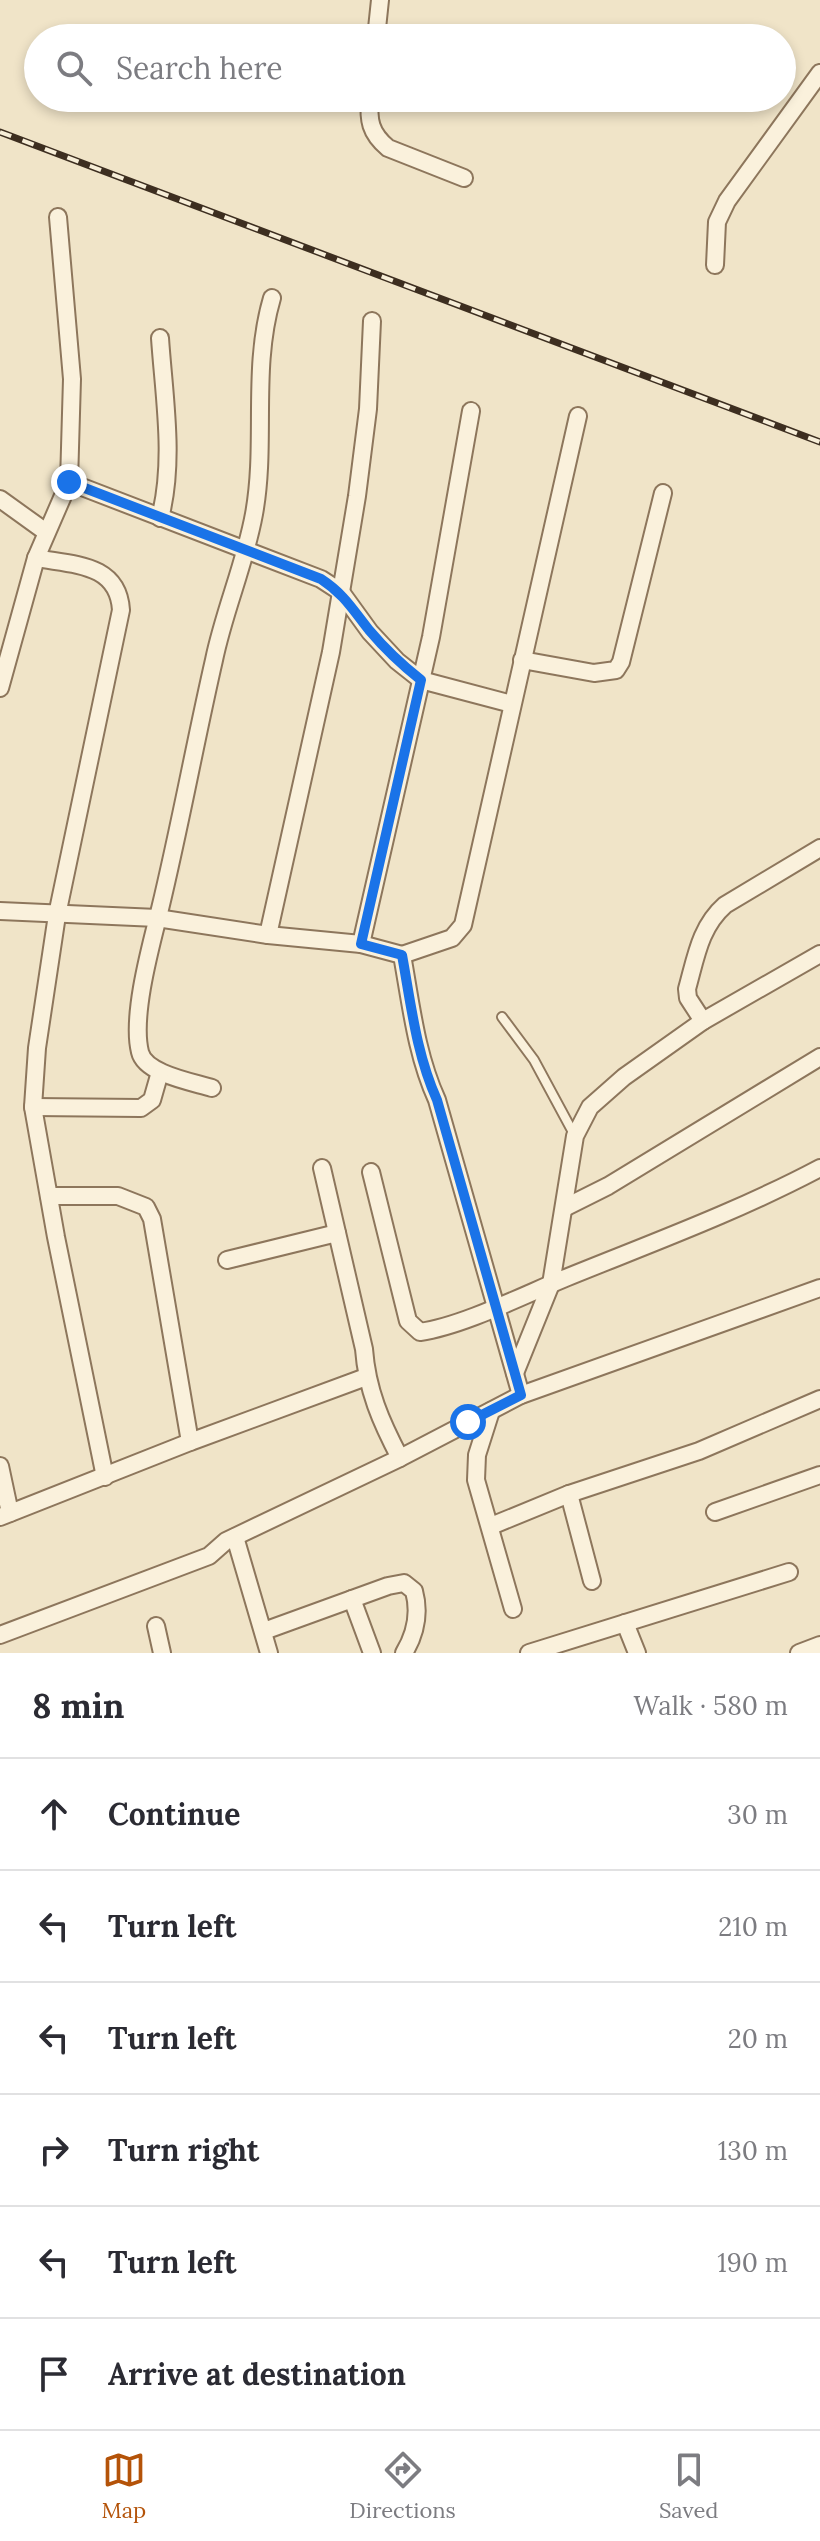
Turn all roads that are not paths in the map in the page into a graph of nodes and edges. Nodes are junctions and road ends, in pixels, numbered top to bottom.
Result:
1 (380, 0) edge
2 (377, 24) edge
3 (820, 73) edge
4 (796, 106) edge
5 (368, 112) edge
6 (792, 112) edge
7 (464, 178) dead end
8 (58, 217) dead end
9 (715, 265) dead end
10 (272, 298) dead end
11 (372, 321) dead end
12 (160, 338) dead end
13 (471, 411) dead end
14 (578, 416) dead end
15 (69, 482) junction
16 (663, 493) dead end
17 (0, 499) edge
18 (160, 518) junction
19 (46, 532) junction
20 (244, 550) junction
21 (36, 558) junction
22 (341, 592) junction
23 (522, 660) junction
24 (421, 680) junction
25 (0, 688) edge
26 (512, 704) junction
27 (820, 848) edge
28 (0, 911) edge
29 (57, 915) junction
30 (157, 918) junction
31 (268, 935) junction
32 (361, 944) junction
33 (820, 954) edge
34 (402, 955) junction
35 (502, 1017) dead end
36 (703, 1021) junction
37 (820, 1057) edge
38 (160, 1072) junction
39 (212, 1088) dead end
40 (33, 1107) junction
41 (575, 1136) junction
42 (322, 1168) dead end
43 (820, 1168) edge
44 (371, 1172) dead end
45 (49, 1196) junction
46 (564, 1208) junction
47 (337, 1233) junction
48 (227, 1260) dead end
49 (551, 1284) junction
50 (820, 1288) edge
51 (495, 1307) junction
52 (515, 1373) junction
53 (366, 1377) junction
54 (521, 1395) junction
55 (820, 1399) edge
56 (491, 1411) junction
57 (190, 1442) junction
58 (400, 1458) junction
59 (0, 1466) edge
60 (105, 1477) junction
61 (819, 1480) edge
62 (569, 1494) junction
63 (715, 1512) dead end
64 (5, 1515) edge
65 (491, 1526) junction
66 (231, 1539) junction
67 (789, 1572) dead end
68 (592, 1581) dead end
69 (352, 1599) junction
70 (513, 1609) dead end
71 (625, 1623) junction
72 (156, 1626) dead end
73 (264, 1631) junction
74 (0, 1635) edge
75 (820, 1645) edge
76 (533, 1652) edge
77 (162, 1653) edge
78 (269, 1653) edge
79 (372, 1653) edge
80 (404, 1653) edge
81 (637, 1653) edge
82 (799, 1653) edge

1 - 2 street
3 - 4 street
5 - 7 street
6 - 9 street
8 - 15 street
10 - 20 street
11 - 22 street
12 - 18 street
13 - 24 street
14 - 23 street
15 - 18 street
15 - 19 street
16 - 23 street
17 - 19 street
18 - 20 street
19 - 21 street
20 - 22 street
20 - 30 street
21 - 25 street
21 - 29 street
22 - 24 street
22 - 31 street
23 - 26 street
24 - 26 street
24 - 32 street
26 - 34 street
27 - 36 street
28 - 29 street
29 - 30 street
29 - 40 street
30 - 31 street
30 - 38 street
31 - 32 street
32 - 34 street
33 - 36 street
34 - 51 street
35 - 41 lane
36 - 41 street
37 - 46 street
38 - 39 street
38 - 40 street
40 - 45 street
41 - 46 street
42 - 47 street
43 - 49 street
44 - 51 street
45 - 57 street
45 - 60 street
46 - 49 street
47 - 48 street
47 - 53 street
49 - 51 street
49 - 52 street
50 - 54 street
51 - 52 street
52 - 54 street
53 - 57 street
53 - 58 street
54 - 56 street
55 - 62 street
56 - 58 street
56 - 65 street
57 - 60 street
58 - 66 street
59 - 64 street
60 - 64 street
61 - 63 street
62 - 65 street
62 - 68 street
65 - 70 street
66 - 73 street
66 - 74 street
67 - 71 street
69 - 73 street
69 - 79 street
69 - 80 street
71 - 76 street
71 - 81 street
72 - 77 street
73 - 78 street
75 - 82 street

